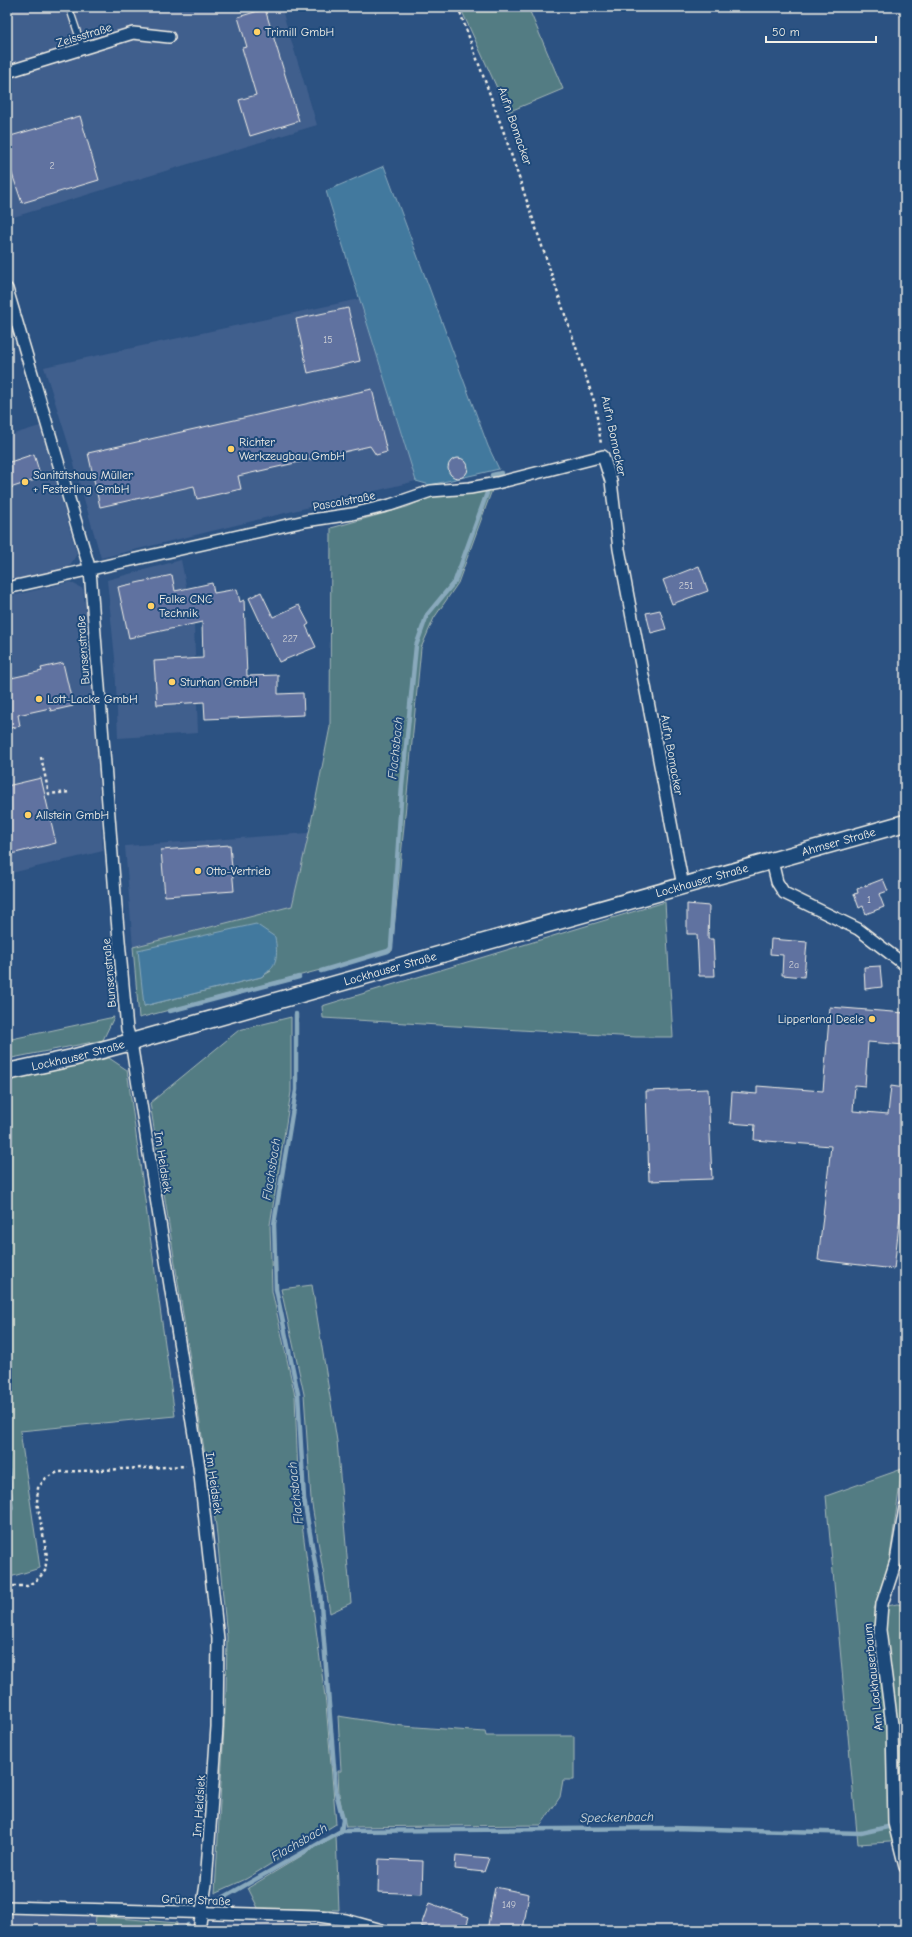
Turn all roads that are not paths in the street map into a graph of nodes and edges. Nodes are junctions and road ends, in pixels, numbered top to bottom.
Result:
1 (69, 7) edge
2 (169, 37) dead end
3 (83, 48) junction
4 (7, 72) edge
5 (7, 290) edge
6 (603, 456) joint
7 (90, 570) junction
8 (7, 588) edge
9 (905, 823) edge
10 (772, 861) junction
11 (684, 886) junction
12 (905, 965) edge
13 (131, 1042) junction
14 (7, 1072) edge
15 (905, 1508) edge
16 (905, 1867) edge
17 (7, 1907) edge
18 (202, 1913) junction
19 (199, 1930) edge
20 (382, 1930) edge

1 - 3 lane
2 - 3 street, Zeissstraße
3 - 4 street, Zeissstraße
5 - 7 street, Bunsenstraße
6 - 7 street, Pascalstraße
6 - 11 street, Auf'n Bomacker
7 - 8 street, Pascalstraße
7 - 13 street, Bunsenstraße
9 - 10 street, Ahmser Straße
10 - 11 street, Lockhauser Straße
10 - 12 street
11 - 13 street, Lockhauser Straße
13 - 14 street, Lockhauser Straße
13 - 18 street, Im Heidsiek
15 - 16 street, Am Lockhauserbaum
17 - 18 street, Grüne Straße
18 - 19 street, Im Heidsiek
18 - 20 street, Grüne Straße

